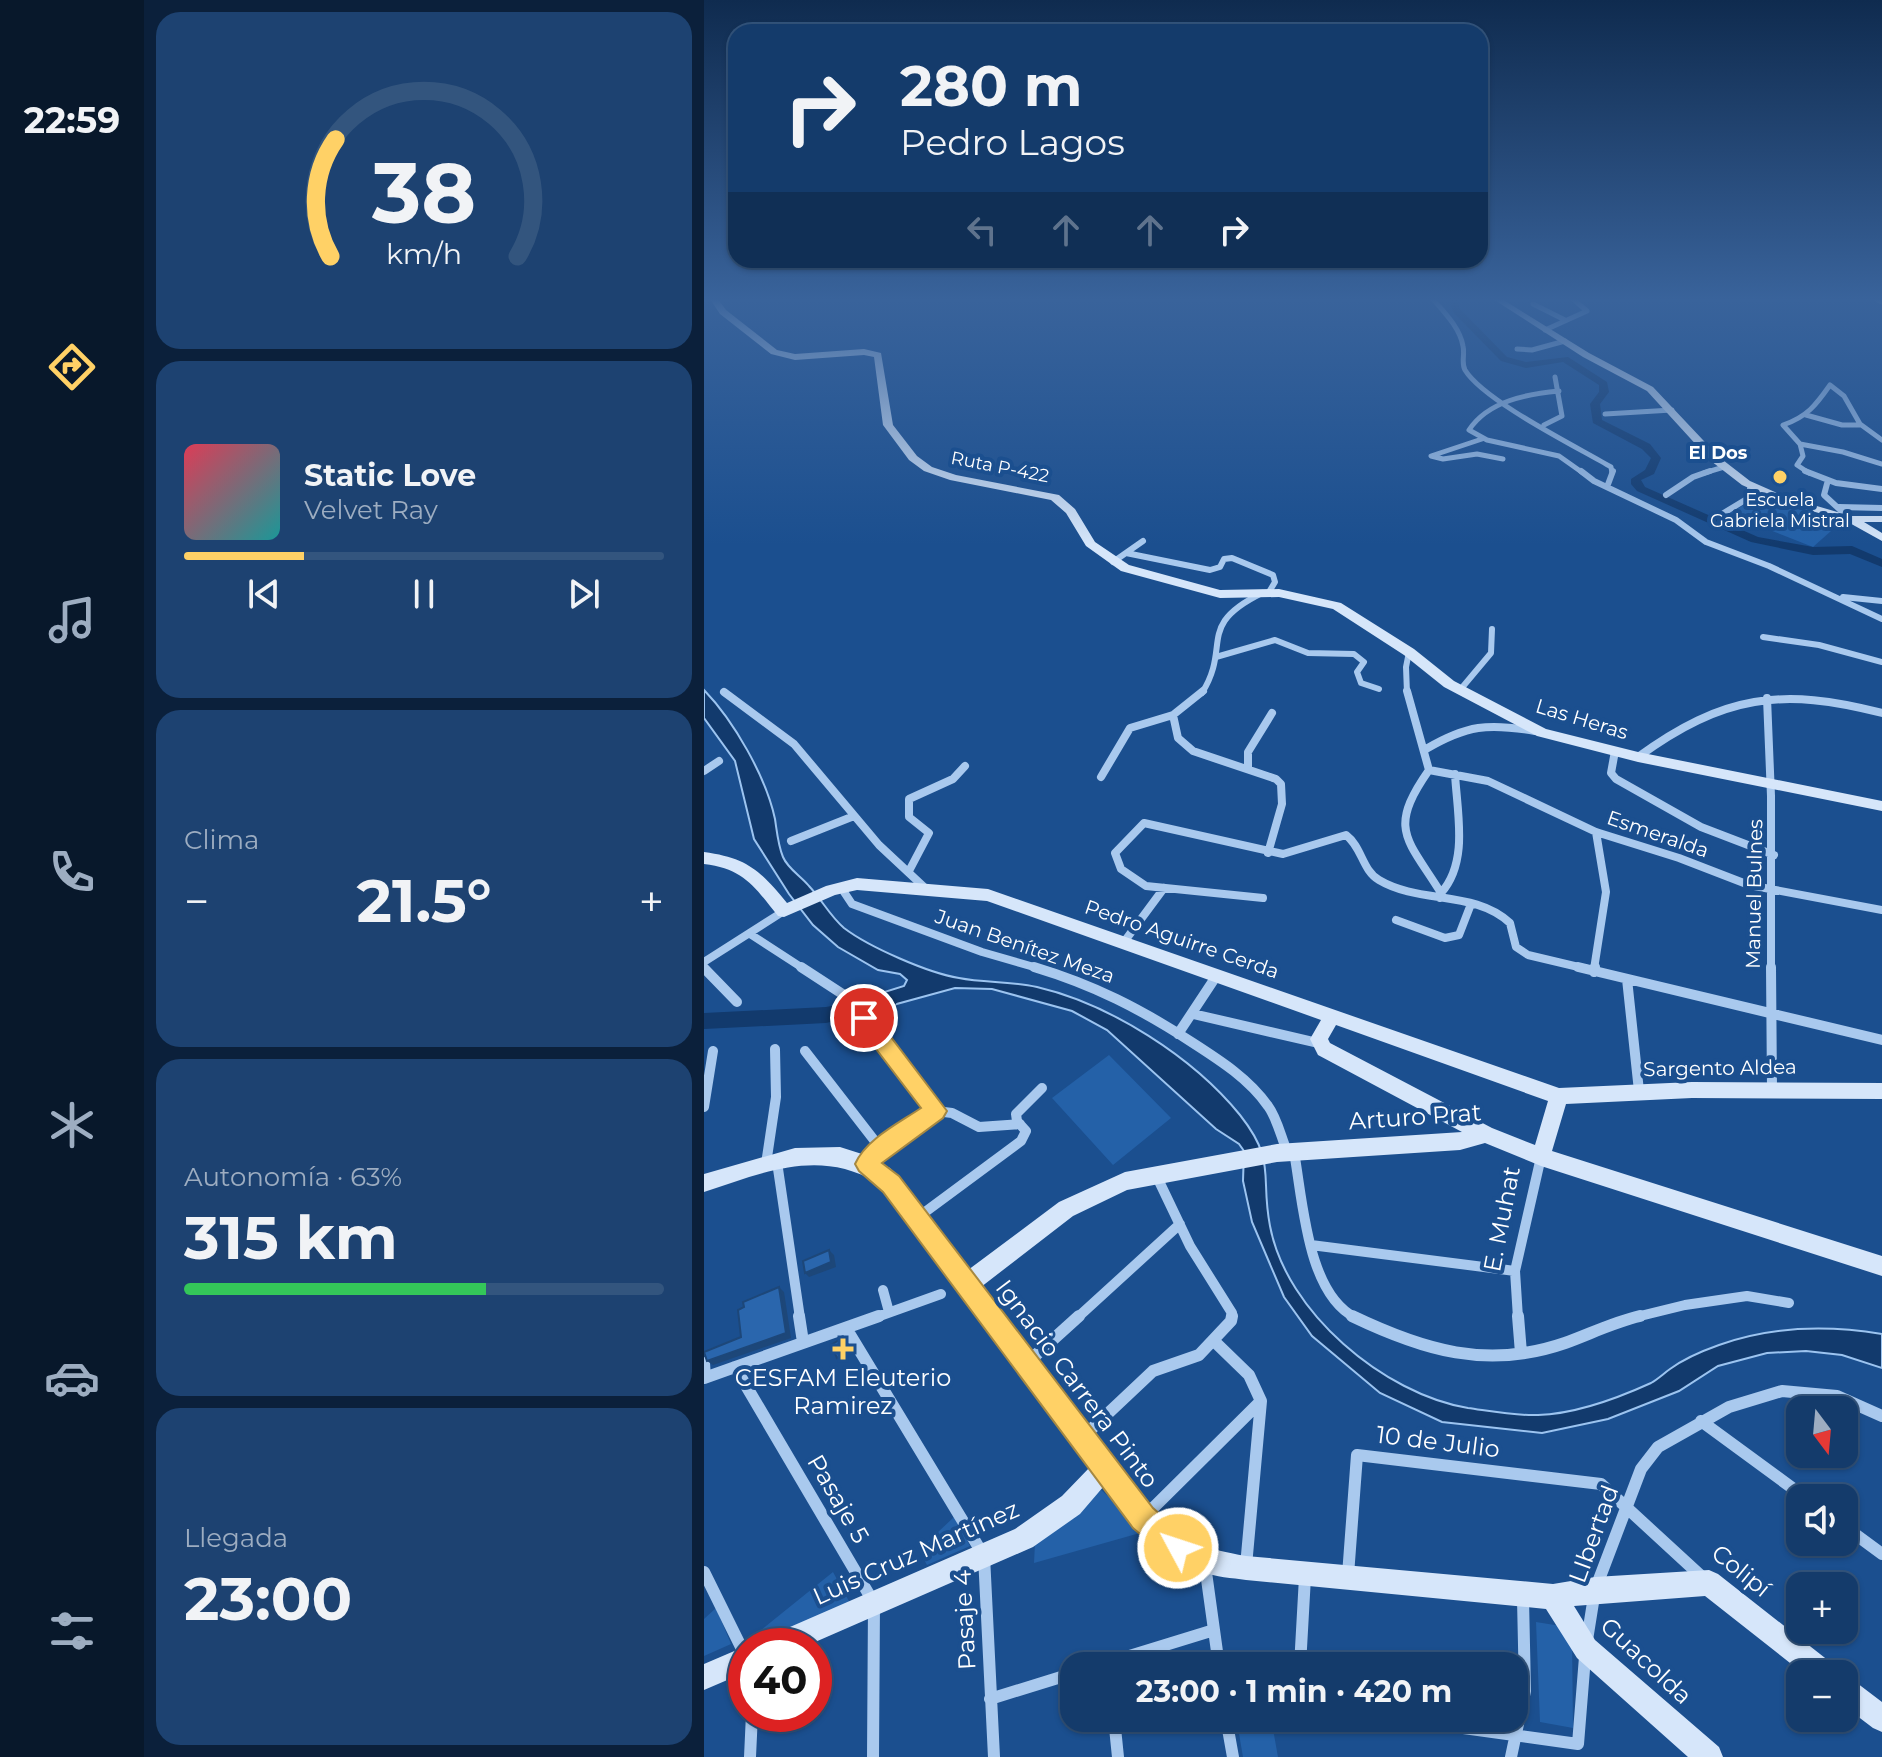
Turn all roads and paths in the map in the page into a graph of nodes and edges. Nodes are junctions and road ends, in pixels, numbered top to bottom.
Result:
1 (882, 381) edge
2 (1476, 381) edge
3 (1556, 381) edge
4 (1636, 381) edge
5 (1559, 391) junction
6 (1505, 403) junction
7 (1672, 410) junction
8 (1605, 414) dead end
9 (1806, 415) junction
10 (1544, 425) junction
11 (1861, 425) junction
12 (1482, 439) junction
13 (1882, 440) edge
14 (1800, 444) junction
15 (1503, 459) dead end
16 (1882, 464) edge
17 (1724, 467) junction
18 (1828, 480) junction
19 (1607, 487) junction
20 (1753, 487) junction
21 (1882, 489) edge
22 (1666, 495) dead end
23 (1839, 507) junction
24 (1882, 508) edge
25 (1722, 514) dead end
26 (1850, 519) junction
27 (1882, 519) edge
28 (1882, 538) edge
29 (1143, 541) dead end
30 (1126, 553) junction
31 (1113, 562) junction
32 (1261, 593) junction
33 (1835, 596) junction
34 (1882, 601) edge
35 (1882, 619) edge
36 (1492, 629) dead end
37 (1763, 637) dead end
38 (1409, 652) junction
39 (1216, 657) junction
40 (1882, 662) edge
41 (1379, 689) dead end
42 (1460, 690) junction
43 (724, 692) dead end
44 (1767, 698) junction
45 (1272, 713) dead end
46 (1882, 713) edge
47 (1173, 715) junction
48 (1542, 733) junction
49 (1426, 749) junction
50 (1615, 751) junction
51 (1638, 757) junction
52 (719, 761) dead end
53 (965, 766) dead end
54 (1248, 769) junction
55 (1429, 770) junction
56 (704, 771) edge
57 (1455, 774) junction
58 (1101, 777) dead end
59 (1774, 783) junction
60 (1882, 806) edge
61 (854, 816) junction
62 (1596, 832) junction
63 (791, 841) dead end
64 (1268, 853) junction
65 (1774, 855) junction
66 (704, 858) edge
67 (909, 871) junction
68 (924, 887) junction
69 (839, 888) junction
70 (1165, 888) junction
71 (1772, 891) junction
72 (1440, 896) junction
73 (1263, 898) dead end
74 (1471, 904) junction
75 (787, 910) junction
76 (1882, 910) edge
77 (1396, 920) dead end
78 (750, 934) junction
79 (1124, 942) junction
80 (704, 965) edge
81 (1594, 972) junction
82 (1218, 974) junction
83 (1627, 979) junction
84 (737, 1002) dead end
85 (1770, 1012) junction
86 (1193, 1014) junction
87 (1333, 1015) junction
88 (1178, 1034) junction
89 (1882, 1040) edge
90 (1318, 1043) junction
91 (775, 1049) dead end
92 (713, 1051) dead end
93 (805, 1051) dead end
94 (1042, 1088) dead end
95 (1772, 1090) junction
96 (1639, 1091) junction
97 (1882, 1091) edge
98 (1559, 1096) junction
99 (704, 1107) edge
100 (936, 1111) junction
101 (1020, 1124) junction
102 (1485, 1134) junction
103 (1286, 1152) junction
104 (874, 1156) junction
105 (1541, 1157) junction
106 (771, 1162) junction
107 (1155, 1173) junction
108 (704, 1183) edge
109 (916, 1218) junction
110 (1180, 1224) junction
111 (1311, 1245) junction
112 (1882, 1266) edge
113 (1515, 1271) junction
114 (966, 1285) junction
115 (883, 1290) dead end
116 (941, 1294) dead end
117 (1789, 1303) dead end
118 (889, 1312) junction
119 (846, 1328) junction
120 (803, 1342) junction
121 (1215, 1342) junction
122 (1521, 1353) junction
123 (704, 1363) edge
124 (1027, 1363) junction
125 (735, 1367) junction
126 (704, 1378) edge
127 (1261, 1401) junction
128 (1882, 1416) edge
129 (1701, 1421) junction
130 (1083, 1437) junction
131 (1105, 1468) junction
132 (1787, 1484) edge
133 (1626, 1507) junction
134 (1143, 1518) junction
135 (1858, 1536) edge
136 (1882, 1554) edge
137 (984, 1556) junction
138 (1205, 1561) junction
139 (1246, 1568) junction
140 (704, 1572) edge
141 (1306, 1572) junction
142 (1348, 1576) junction
143 (1709, 1583) junction
144 (1595, 1590) junction
145 (1522, 1594) junction
146 (1553, 1597) junction
147 (874, 1603) junction
148 (731, 1628) edge
149 (817, 1628) edge
150 (1214, 1630) junction
151 (1586, 1649) junction
152 (1145, 1652) edge
153 (1217, 1652) edge
154 (1301, 1652) edge
155 (1807, 1660) edge
156 (728, 1666) edge
157 (704, 1677) edge
158 (1060, 1677) edge
159 (990, 1699) junction
160 (1858, 1700) edge
161 (1882, 1719) edge
162 (751, 1732) edge
163 (1115, 1732) edge
164 (1229, 1732) edge
165 (1489, 1732) edge
166 (1517, 1736) junction
167 (750, 1757) edge
168 (873, 1757) edge
169 (994, 1757) edge
170 (1118, 1757) edge
171 (1233, 1757) edge
172 (1511, 1757) edge
173 (1709, 1757) edge

1 - 31 street, Ruta P-422
2 - 6 street
3 - 5 street
4 - 7 street
5 - 6 street
5 - 10 street
6 - 10 street
6 - 12 street
7 - 8 street
7 - 17 street
9 - 11 street
9 - 11 street
9 - 14 street
10 - 19 street
11 - 13 street
12 - 15 street
12 - 19 street
14 - 16 street
14 - 18 street
17 - 20 street
17 - 22 street
18 - 21 street
18 - 23 street
19 - 33 street
20 - 25 street
20 - 26 street
23 - 24 street
23 - 26 street
26 - 27 street
26 - 28 street
29 - 30 street
30 - 31 street
30 - 32 street
31 - 32 street, Ruta P-422
32 - 38 street, Las Heras
32 - 39 street
33 - 34 street
33 - 35 street
36 - 42 street
37 - 40 street
38 - 42 street, Las Heras
38 - 49 street
39 - 41 street
39 - 47 street
42 - 48 street, Las Heras
43 - 61 street
44 - 46 street
44 - 51 street
44 - 59 street, Manuel Bulnes
45 - 54 street
47 - 54 street
47 - 58 street
48 - 49 street
48 - 50 street, Las Heras
49 - 55 street
50 - 51 street, Las Heras
50 - 65 street
51 - 59 street, Las Heras
52 - 56 street
53 - 67 street
54 - 64 street
55 - 57 street, Esmeralda
55 - 72 street
57 - 62 street, Esmeralda
57 - 72 street
59 - 60 street, Las Heras
59 - 65 street, Manuel Bulnes
61 - 63 street
61 - 67 street
62 - 71 street, Esmeralda
62 - 81 street
64 - 70 street
64 - 72 street
65 - 71 street, Manuel Bulnes
66 - 75 street
67 - 68 street
68 - 69 street, Pedro Aguirre Cerda
68 - 79 street, Pedro Aguirre Cerda
69 - 75 street, Pedro Aguirre Cerda
69 - 88 street, Juan Benítez Meza
70 - 73 street
70 - 79 street
71 - 76 street, Esmeralda
71 - 85 street, Manuel Bulnes
72 - 74 street
74 - 77 street
74 - 81 street
75 - 78 street
78 - 80 street
78 - 100 street
79 - 82 street, Pedro Aguirre Cerda
80 - 84 street
81 - 83 street
82 - 86 street
82 - 87 street, Pedro Aguirre Cerda
83 - 85 street
83 - 96 street
85 - 89 street
85 - 95 street, Manuel Bulnes
86 - 88 street
86 - 90 street
87 - 90 street
87 - 98 street, Pedro Aguirre Cerda
88 - 103 street, Juan Benítez Meza
90 - 102 street
91 - 106 street
92 - 99 street
93 - 104 street
94 - 101 street
95 - 96 street, Sargento Aldea
95 - 97 street, Sargento Aldea
96 - 98 street, Sargento Aldea
98 - 105 street, E. Muhat
100 - 101 street
100 - 104 street
101 - 109 street
102 - 103 street, Arturo Prat
102 - 105 street, Arturo Prat
103 - 107 street, Arturo Prat
103 - 111 street, Juan Benítez Meza
104 - 106 street, Ignacio Carrera Pinto
104 - 109 street, Ignacio Carrera Pinto
105 - 112 street, Arturo Prat
105 - 113 street, E. Muhat
106 - 108 street, Ignacio Carrera Pinto
106 - 120 street
107 - 110 street
107 - 114 street, Arturo Prat
109 - 114 street, Ignacio Carrera Pinto
110 - 121 street
110 - 124 street
111 - 113 street
111 - 122 street, Juan Benítez Meza
113 - 122 street, E. Muhat
114 - 124 street, Ignacio Carrera Pinto
115 - 118 street
116 - 118 street
117 - 122 street, Juan Benítez Meza
118 - 119 street
119 - 120 street
119 - 137 street, Pasaje 4
120 - 125 street
121 - 127 street
121 - 130 street
123 - 126 street
124 - 130 street, Ignacio Carrera Pinto
125 - 126 street
125 - 147 street, Pasaje 5
127 - 134 street
127 - 139 street
128 - 129 street, LIbertad
129 - 132 street
129 - 133 street, LIbertad
130 - 131 street, Ignacio Carrera Pinto
131 - 134 street, Ignacio Carrera Pinto
131 - 137 street, Luis Cruz Martínez
133 - 142 street, 10 de Julio
133 - 143 street, Colipí
133 - 144 street, LIbertad
134 - 138 street, Ignacio Carrera Pinto
135 - 136 street
137 - 147 street, Luis Cruz Martínez
137 - 159 street, Pasaje 4
138 - 139 street, Ignacio Carrera Pinto
138 - 150 street
139 - 141 street, Ignacio Carrera Pinto
140 - 148 street
141 - 142 street, Ignacio Carrera Pinto
141 - 154 street
142 - 145 street, Ignacio Carrera Pinto
143 - 144 street, Ignacio Carrera Pinto
143 - 155 street, Colipí
144 - 146 street, Ignacio Carrera Pinto
144 - 151 street, LIbertad
145 - 146 street, Ignacio Carrera Pinto
145 - 166 street
146 - 151 street, Guacolda
147 - 149 street, Luis Cruz Martínez
147 - 168 street
150 - 152 street
150 - 153 street
151 - 166 street, LIbertad
151 - 173 street, Guacolda
156 - 157 street
158 - 159 street
159 - 169 street, Pasaje 4
160 - 161 street
162 - 167 street
163 - 170 street
164 - 171 street
165 - 166 street, LIbertad
166 - 172 street

